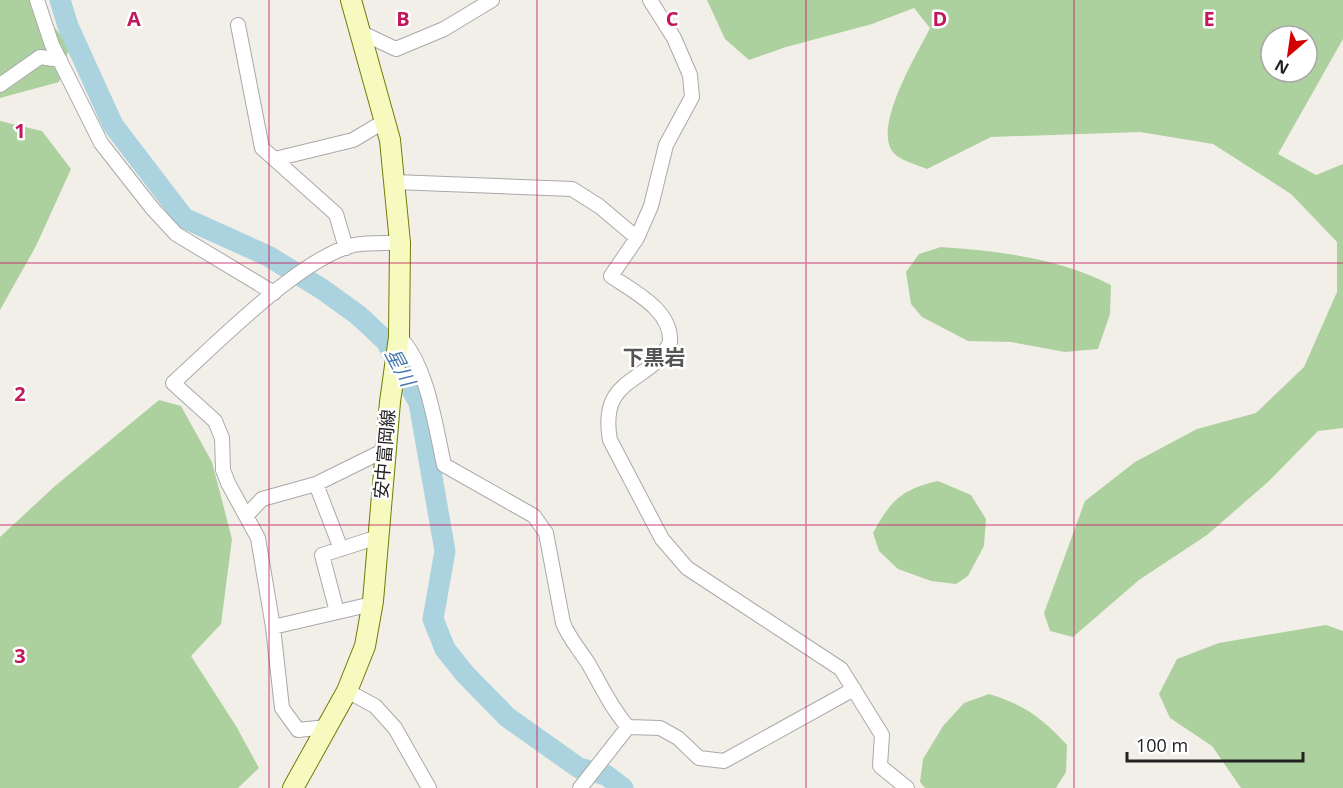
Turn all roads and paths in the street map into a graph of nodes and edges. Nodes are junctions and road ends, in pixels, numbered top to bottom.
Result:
1 (37, 0) edge
2 (351, 0) edge
3 (492, 0) edge
4 (650, 0) edge
5 (238, 25) dead end
6 (360, 32) junction
7 (60, 60) junction
8 (0, 85) edge
9 (385, 121) junction
10 (275, 159) junction
11 (395, 182) junction
12 (637, 238) junction
13 (400, 243) junction
14 (346, 248) junction
15 (277, 290) junction
16 (399, 340) junction
17 (386, 450) junction
18 (316, 484) junction
19 (246, 516) junction
20 (378, 537) junction
21 (341, 549) junction
22 (372, 604) junction
23 (337, 612) junction
24 (273, 627) junction
25 (854, 689) junction
26 (347, 691) junction
27 (628, 727) junction
28 (327, 728) junction
29 (583, 785) edge
30 (293, 788) edge
31 (429, 788) edge
32 (907, 788) edge

1 - 7 street
2 - 6 main road, 安中富岡線
3 - 6 street
4 - 12 street
5 - 10 street
6 - 9 main road, 安中富岡線
7 - 8 street
7 - 15 street
9 - 10 street
9 - 11 main road, 安中富岡線
10 - 14 street
11 - 12 street
11 - 13 main road, 安中富岡線
12 - 25 street
13 - 14 street
13 - 16 main road, 安中富岡線
14 - 15 street
15 - 19 street
16 - 17 main road, 安中富岡線
16 - 27 street
17 - 18 street
17 - 20 main road, 安中富岡線
18 - 19 street
18 - 21 street
19 - 24 street
20 - 21 street
20 - 22 main road, 安中富岡線
21 - 23 street
22 - 23 street
22 - 26 main road, 安中富岡線
23 - 24 street
24 - 28 street
25 - 27 street
25 - 32 street
26 - 28 main road, 安中富岡線
26 - 31 street
27 - 29 street
28 - 30 main road, 安中富岡線

